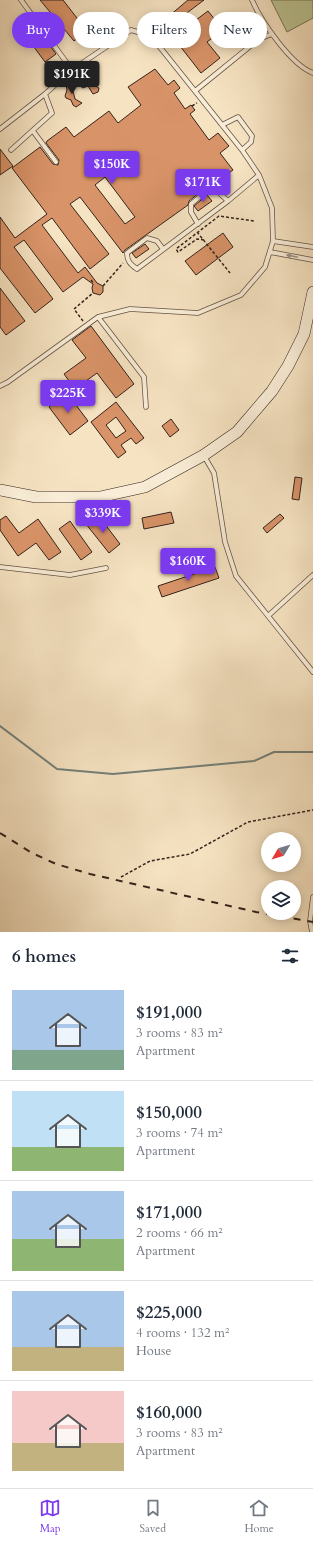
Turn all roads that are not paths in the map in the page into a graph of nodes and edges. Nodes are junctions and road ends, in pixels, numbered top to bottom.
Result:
1 (21, 0) edge
2 (252, 0) edge
3 (272, 34) junction
4 (72, 70) junction
5 (313, 73) edge
6 (195, 91) junction
7 (45, 94) junction
8 (222, 125) junction
9 (0, 129) edge
10 (33, 131) junction
11 (11, 150) dead end
12 (242, 150) junction
13 (56, 162) dead end
14 (259, 175) junction
15 (228, 201) junction
16 (198, 224) junction
17 (273, 241) junction
18 (313, 247) edge
19 (163, 249) junction
20 (270, 252) junction
21 (313, 260) edge
22 (313, 292) edge
23 (98, 317) junction
24 (309, 335) edge
25 (0, 386) edge
26 (146, 407) dead end
27 (204, 455) junction
28 (0, 490) edge
29 (0, 566) edge
30 (106, 568) dead end
31 (313, 575) edge
32 (268, 616) junction
33 (313, 672) edge
34 (313, 897) edge
35 (312, 932) edge

1 - 4 lane
2 - 3 lane
3 - 5 lane
3 - 6 lane
4 - 6 lane
4 - 7 lane
6 - 8 lane
7 - 9 lane
7 - 10 lane
8 - 12 lane
8 - 12 lane
10 - 11 lane
10 - 13 lane
12 - 14 lane
14 - 15 lane
14 - 17 lane
15 - 16 lane
15 - 16 lane
16 - 19 lane
17 - 18 lane
17 - 20 lane
19 - 19 lane
21 -> 20 lane
20 - 23 lane
22 - 24 street
23 - 25 lane
23 - 26 lane
24 - 27 street
27 - 28 street
27 - 32 lane
29 - 30 lane
31 - 32 lane
32 - 33 lane
34 - 35 lane

